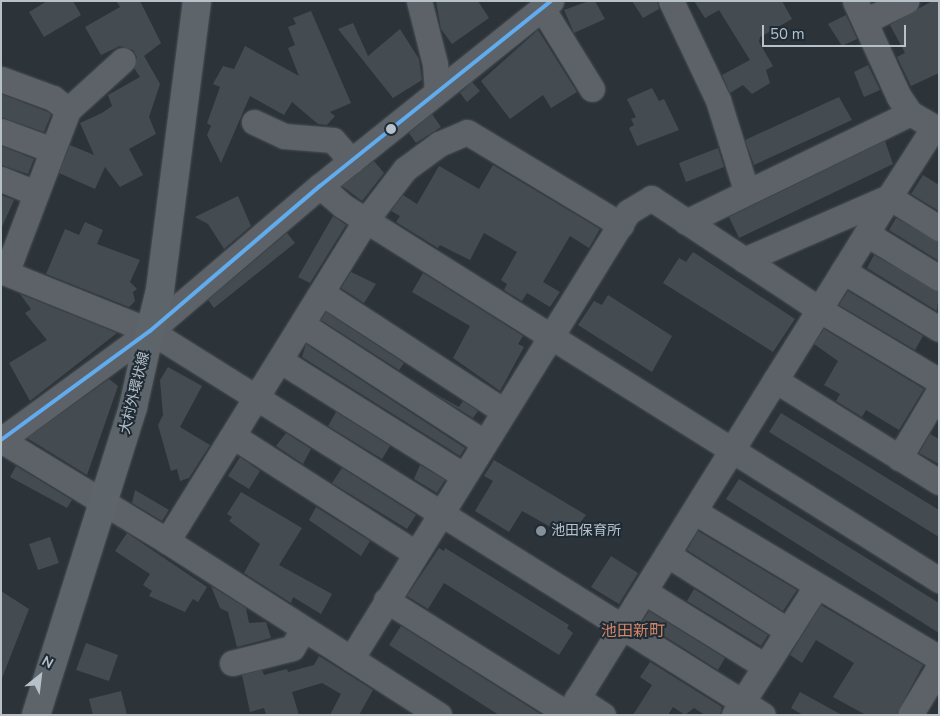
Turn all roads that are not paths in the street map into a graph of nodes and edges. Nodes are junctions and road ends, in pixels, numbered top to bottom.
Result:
1 (197, 1) edge
2 (419, 1) edge
3 (670, 1) edge
4 (906, 1) edge
5 (546, 5) edge
6 (860, 11) edge
7 (123, 60) dead end
8 (1, 80) edge
9 (592, 89) dead end
10 (437, 90) junction
11 (68, 110) junction
12 (910, 113) junction
13 (254, 122) dead end
14 (936, 129) edge
15 (1, 131) edge
16 (52, 150) junction
17 (351, 160) junction
18 (1, 179) edge
19 (320, 186) junction
20 (746, 190) junction
21 (36, 193) junction
22 (889, 197) junction
23 (366, 220) junction
24 (686, 222) junction
25 (621, 225) junction
26 (939, 228) edge
27 (867, 234) junction
28 (744, 260) junction
29 (843, 271) junction
30 (3, 272) edge
31 (939, 278) edge
32 (322, 293) junction
33 (820, 310) junction
34 (303, 325) junction
35 (939, 329) edge
36 (150, 330) junction
37 (552, 334) junction
38 (281, 361) junction
39 (775, 380) junction
40 (939, 381) edge
41 (939, 391) edge
42 (257, 398) junction
43 (504, 411) junction
44 (3, 434) edge
45 (233, 436) junction
46 (484, 442) junction
47 (732, 452) junction
48 (899, 458) junction
49 (464, 474) junction
50 (939, 482) edge
51 (104, 502) junction
52 (695, 512) junction
53 (440, 513) junction
54 (167, 541) junction
55 (415, 553) junction
56 (668, 555) junction
57 (939, 580) edge
58 (816, 585) junction
59 (645, 592) junction
60 (386, 600) junction
61 (621, 629) junction
62 (303, 630) junction
63 (788, 630) junction
64 (351, 658) junction
65 (939, 658) edge
66 (232, 663) dead end
67 (765, 666) junction
68 (939, 668) edge
69 (571, 709) edge
70 (746, 711) edge
71 (36, 715) edge
72 (439, 715) edge
73 (603, 715) edge
74 (910, 715) edge

1 - 36 main road, 大村外環状線
2 - 10 street
3 - 20 street
4 - 6 street
5 - 9 street
5 - 10 street
6 - 12 street
7 - 11 street
8 - 11 street
10 - 17 street
11 - 16 street
12 - 14 street
12 - 20 street
13 - 17 street
14 - 22 street
15 - 16 street
16 - 21 street
17 - 19 street
18 - 21 street
19 - 23 street
19 - 36 street
20 - 24 street
21 - 30 street
22 - 26 street
22 - 27 street
22 - 28 street
23 - 25 street
23 - 32 street
23 - 37 street
24 - 25 street
24 - 28 street
25 - 37 street
27 - 29 street
27 - 31 street
28 - 33 street
29 - 33 street
29 - 35 street
30 - 36 street
32 - 34 street
32 - 43 street
33 - 39 street
33 - 40 street
34 - 38 street
34 - 46 street
36 - 42 street
36 - 44 street
36 - 51 main road, 大村外環状線
37 - 43 street
37 - 47 street
38 - 42 street
38 - 49 street
39 - 47 street
39 - 48 street
41 - 48 street
42 - 45 street
42 - 53 street
43 - 46 street
44 - 51 street
45 - 54 street
45 - 55 street
46 - 49 street
47 - 52 street
47 - 57 street
48 - 50 street
49 - 53 street
51 - 54 street
51 - 71 main road, 大村外環状線
52 - 56 street
52 - 58 street
53 - 55 street
53 - 61 street
54 - 62 street
55 - 60 street
56 - 59 street
56 - 63 street
58 - 63 street
58 - 65 street
59 - 61 street
59 - 67 street
60 - 64 street
60 - 69 street
61 - 69 street
61 - 70 street
62 - 64 street
62 - 66 street
63 - 67 street
64 - 72 street
67 - 70 street
68 - 74 street
69 - 73 street

